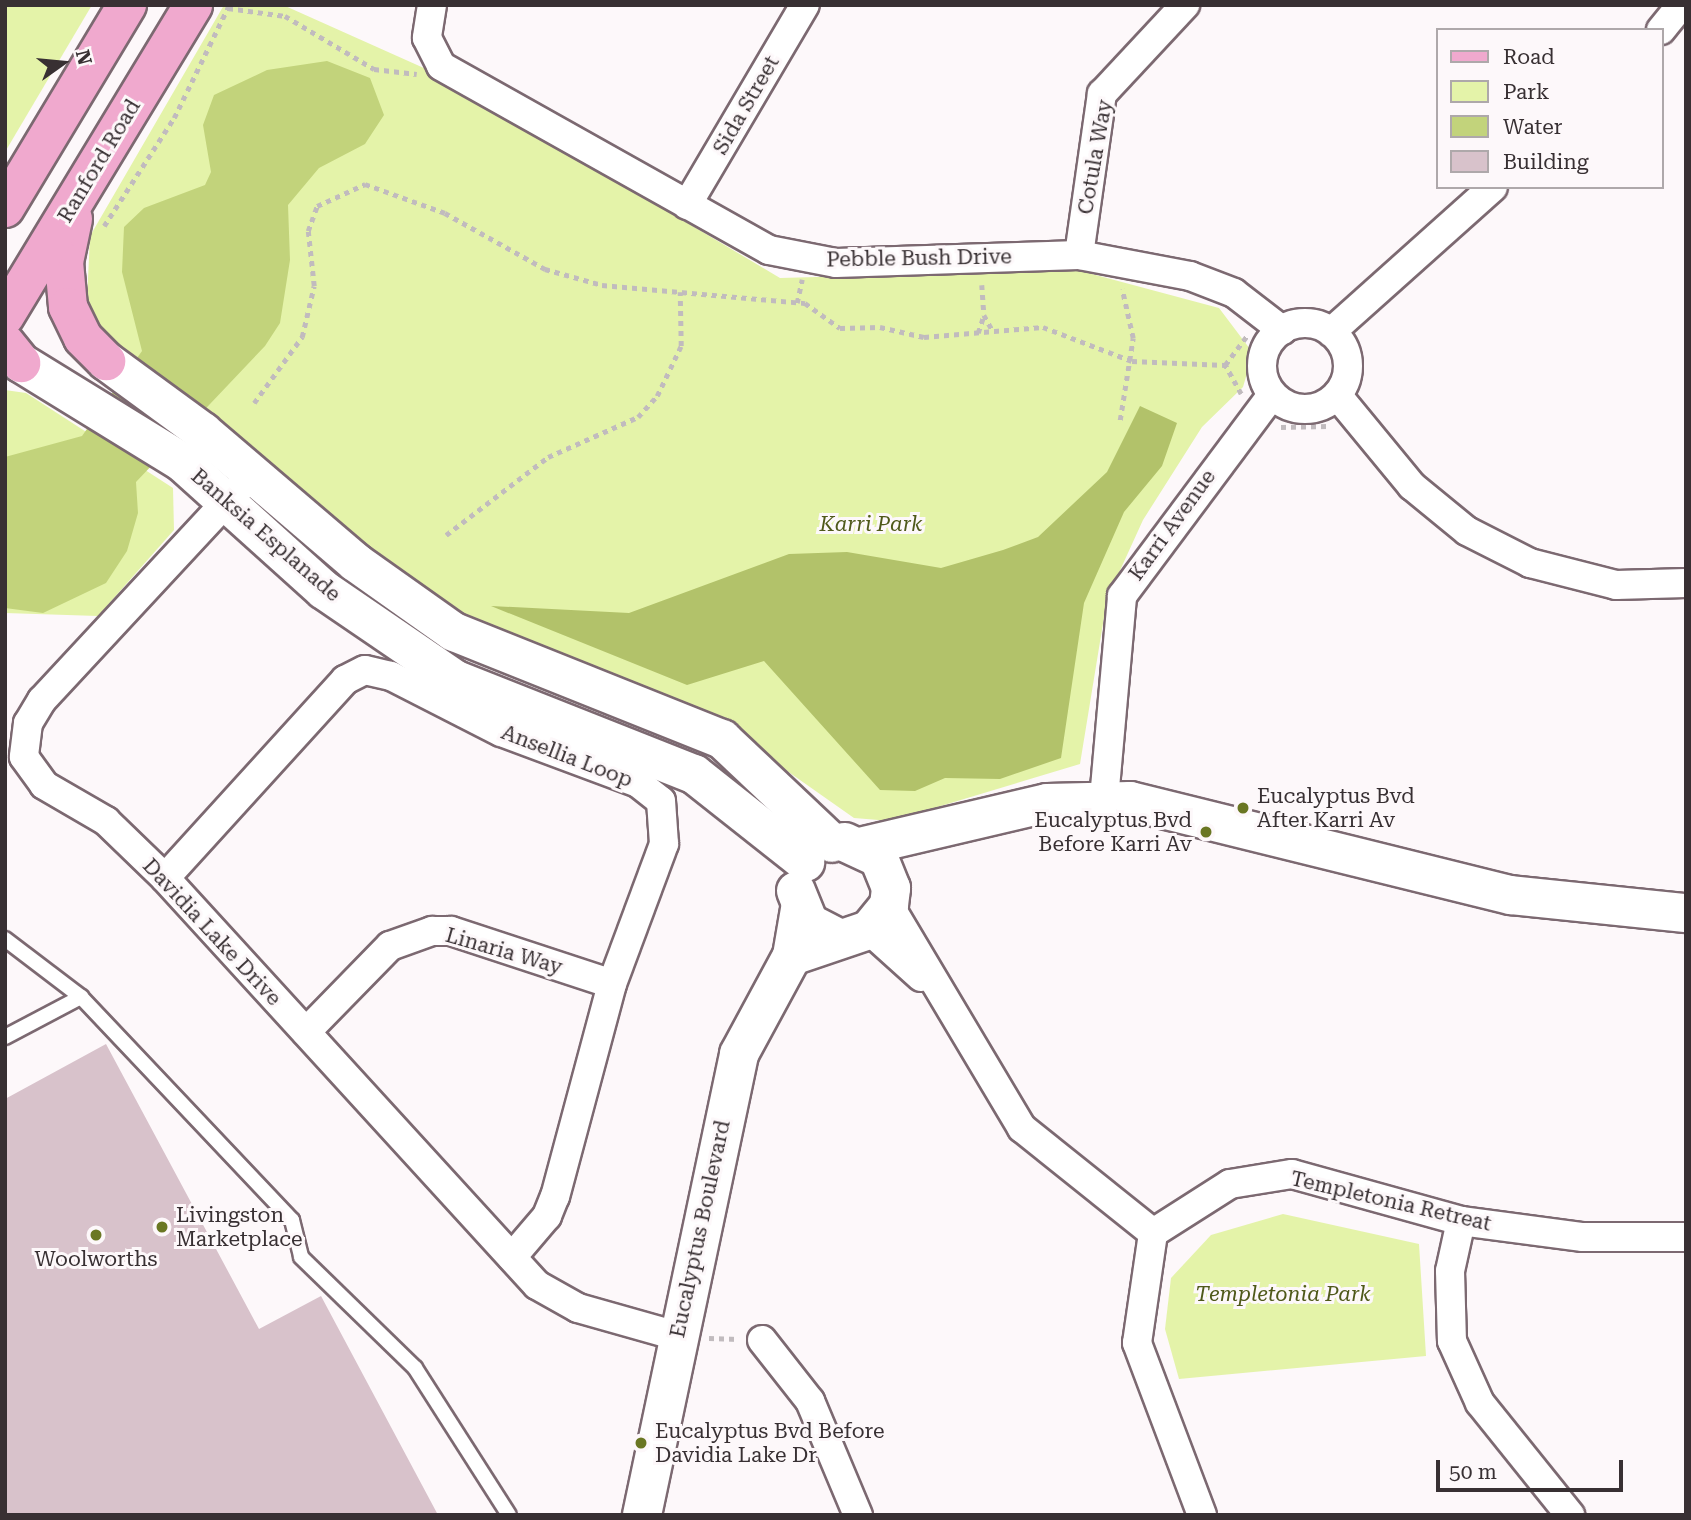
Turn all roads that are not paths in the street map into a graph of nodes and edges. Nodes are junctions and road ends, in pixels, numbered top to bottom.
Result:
1 (127, 5) edge
2 (432, 5) edge
3 (805, 5) edge
4 (1185, 5) edge
5 (1681, 5) edge
6 (217, 6) edge
7 (1663, 28) edge
8 (1491, 189) edge
9 (78, 196) junction
10 (687, 205) junction
11 (5, 208) edge
12 (1079, 255) junction
13 (5, 316) edge
14 (1282, 330) junction
15 (1331, 332) junction
16 (12, 356) edge
17 (106, 361) joint
18 (1272, 395) junction
19 (1336, 395) junction
20 (193, 447) junction
21 (239, 488) junction
22 (1686, 583) edge
23 (1104, 799) junction
24 (940, 832) junction
25 (833, 850) junction
26 (164, 878) junction
27 (800, 909) junction
28 (1686, 913) edge
29 (871, 915) junction
30 (5, 939) edge
31 (792, 956) junction
32 (612, 984) junction
33 (81, 997) junction
34 (306, 1032) junction
35 (5, 1037) edge
36 (1461, 1221) junction
37 (1153, 1233) junction
38 (1686, 1237) edge
39 (512, 1258) junction
40 (677, 1336) junction
41 (762, 1340) road end
42 (509, 1515) edge
43 (642, 1515) edge
44 (858, 1515) edge
45 (1202, 1515) edge
46 (1570, 1515) edge

1 - 11 main road
2 - 10 street, Pebble Bush Drive
3 - 10 street, Sida Street
4 - 12 street, Cotula Way
5 - 7 street
6 - 9 main road, Ranford Road
8 - 15 street
9 - 13 main road, Ranford Road
9 - 17 main road
10 - 12 street, Pebble Bush Drive
12 - 14 street, Pebble Bush Drive
14 - 15 street
14 - 18 street
15 - 19 street
16 - 20 street, Banksia Esplanade
17 - 20 street, Banksia Esplanade
18 - 19 street
18 - 23 street, Karri Avenue
19 - 22 street
20 - 21 street, Banksia Esplanade
21 - 25 street, Banksia Esplanade
21 - 26 street, Davidia Lake Drive
23 - 24 street
23 - 28 street
24 - 25 street
24 - 29 street
25 - 27 street, Eucalyptus Boulevard
25 - 29 street
26 - 32 street, Ansellia Loop
26 - 34 street, Davidia Lake Drive
27 - 29 street
27 - 31 street, Eucalyptus Boulevard
29 - 31 street
29 - 37 street
30 - 33 lane
31 - 40 street, Eucalyptus Boulevard
32 - 34 street, Linaria Way
32 - 39 street, Ansellia Loop
33 - 35 lane
33 - 42 lane
34 - 39 street, Davidia Lake Drive
36 - 37 street, Templetonia Retreat
36 - 38 street, Templetonia Retreat
36 - 46 street
37 - 45 street
39 - 40 street, Davidia Lake Drive
40 - 43 street, Eucalyptus Boulevard
41 - 44 street

